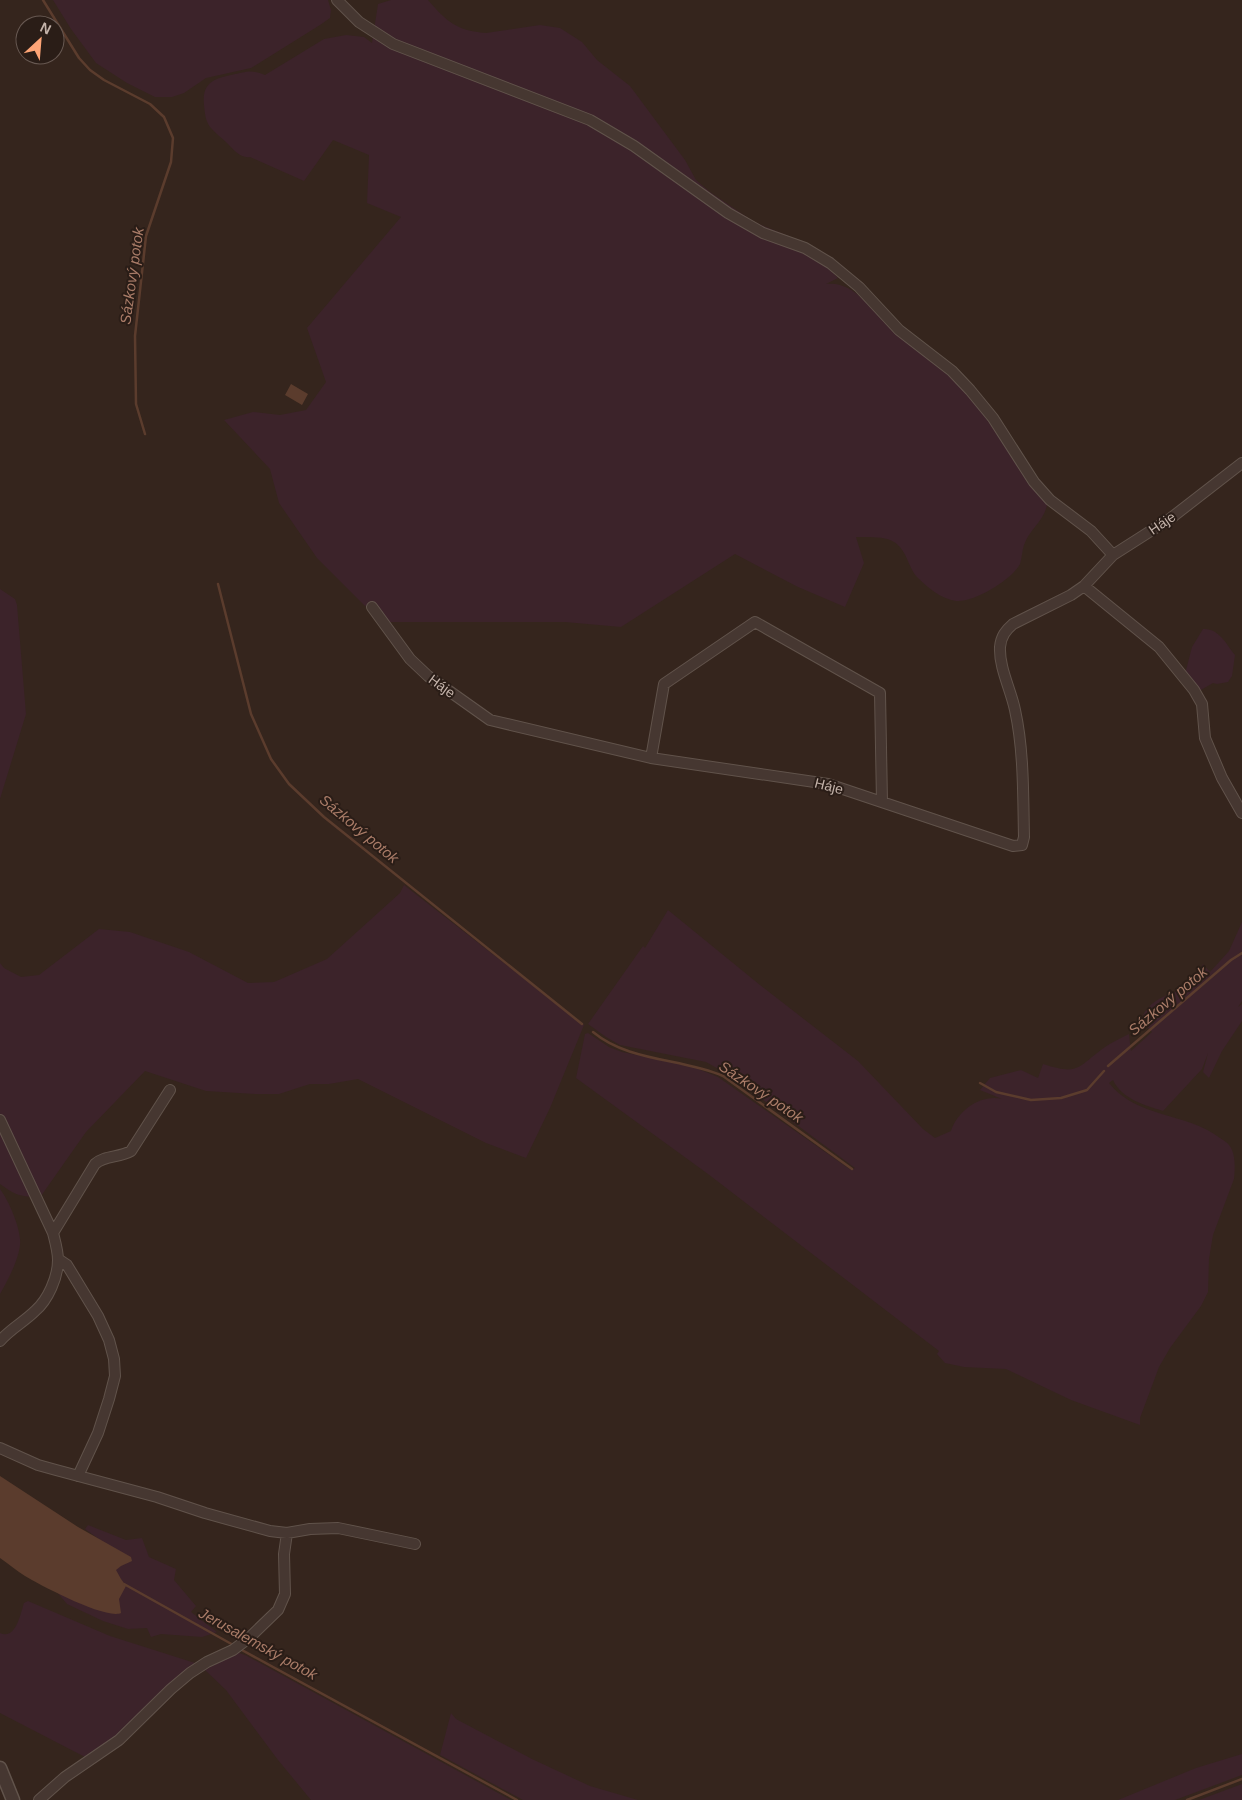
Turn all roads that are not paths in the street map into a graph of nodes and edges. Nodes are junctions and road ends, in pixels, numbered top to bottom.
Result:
1 (337, 0) edge
2 (1242, 463) edge
3 (1113, 555) junction
4 (1084, 586) junction
5 (372, 607) dead end
6 (651, 758) junction
7 (882, 802) junction
8 (1242, 814) edge
9 (170, 1090) dead end
10 (0, 1120) edge
11 (53, 1233) junction
12 (58, 1259) junction
13 (0, 1341) edge
14 (0, 1448) edge
15 (78, 1476) junction
16 (287, 1533) junction
17 (415, 1544) dead end
18 (0, 1768) edge
19 (13, 1800) edge
20 (39, 1800) edge

1 - 3 street
2 - 3 street, Háje
3 - 4 street, Háje
4 - 7 street, Háje
4 - 8 street
5 - 6 street, Háje
6 - 7 street, Háje
6 - 7 street
9 - 11 street
10 - 11 street
11 - 12 street
12 - 13 street
12 - 15 street
14 - 15 street
15 - 16 street
16 - 17 street
16 - 20 street
18 - 19 street

